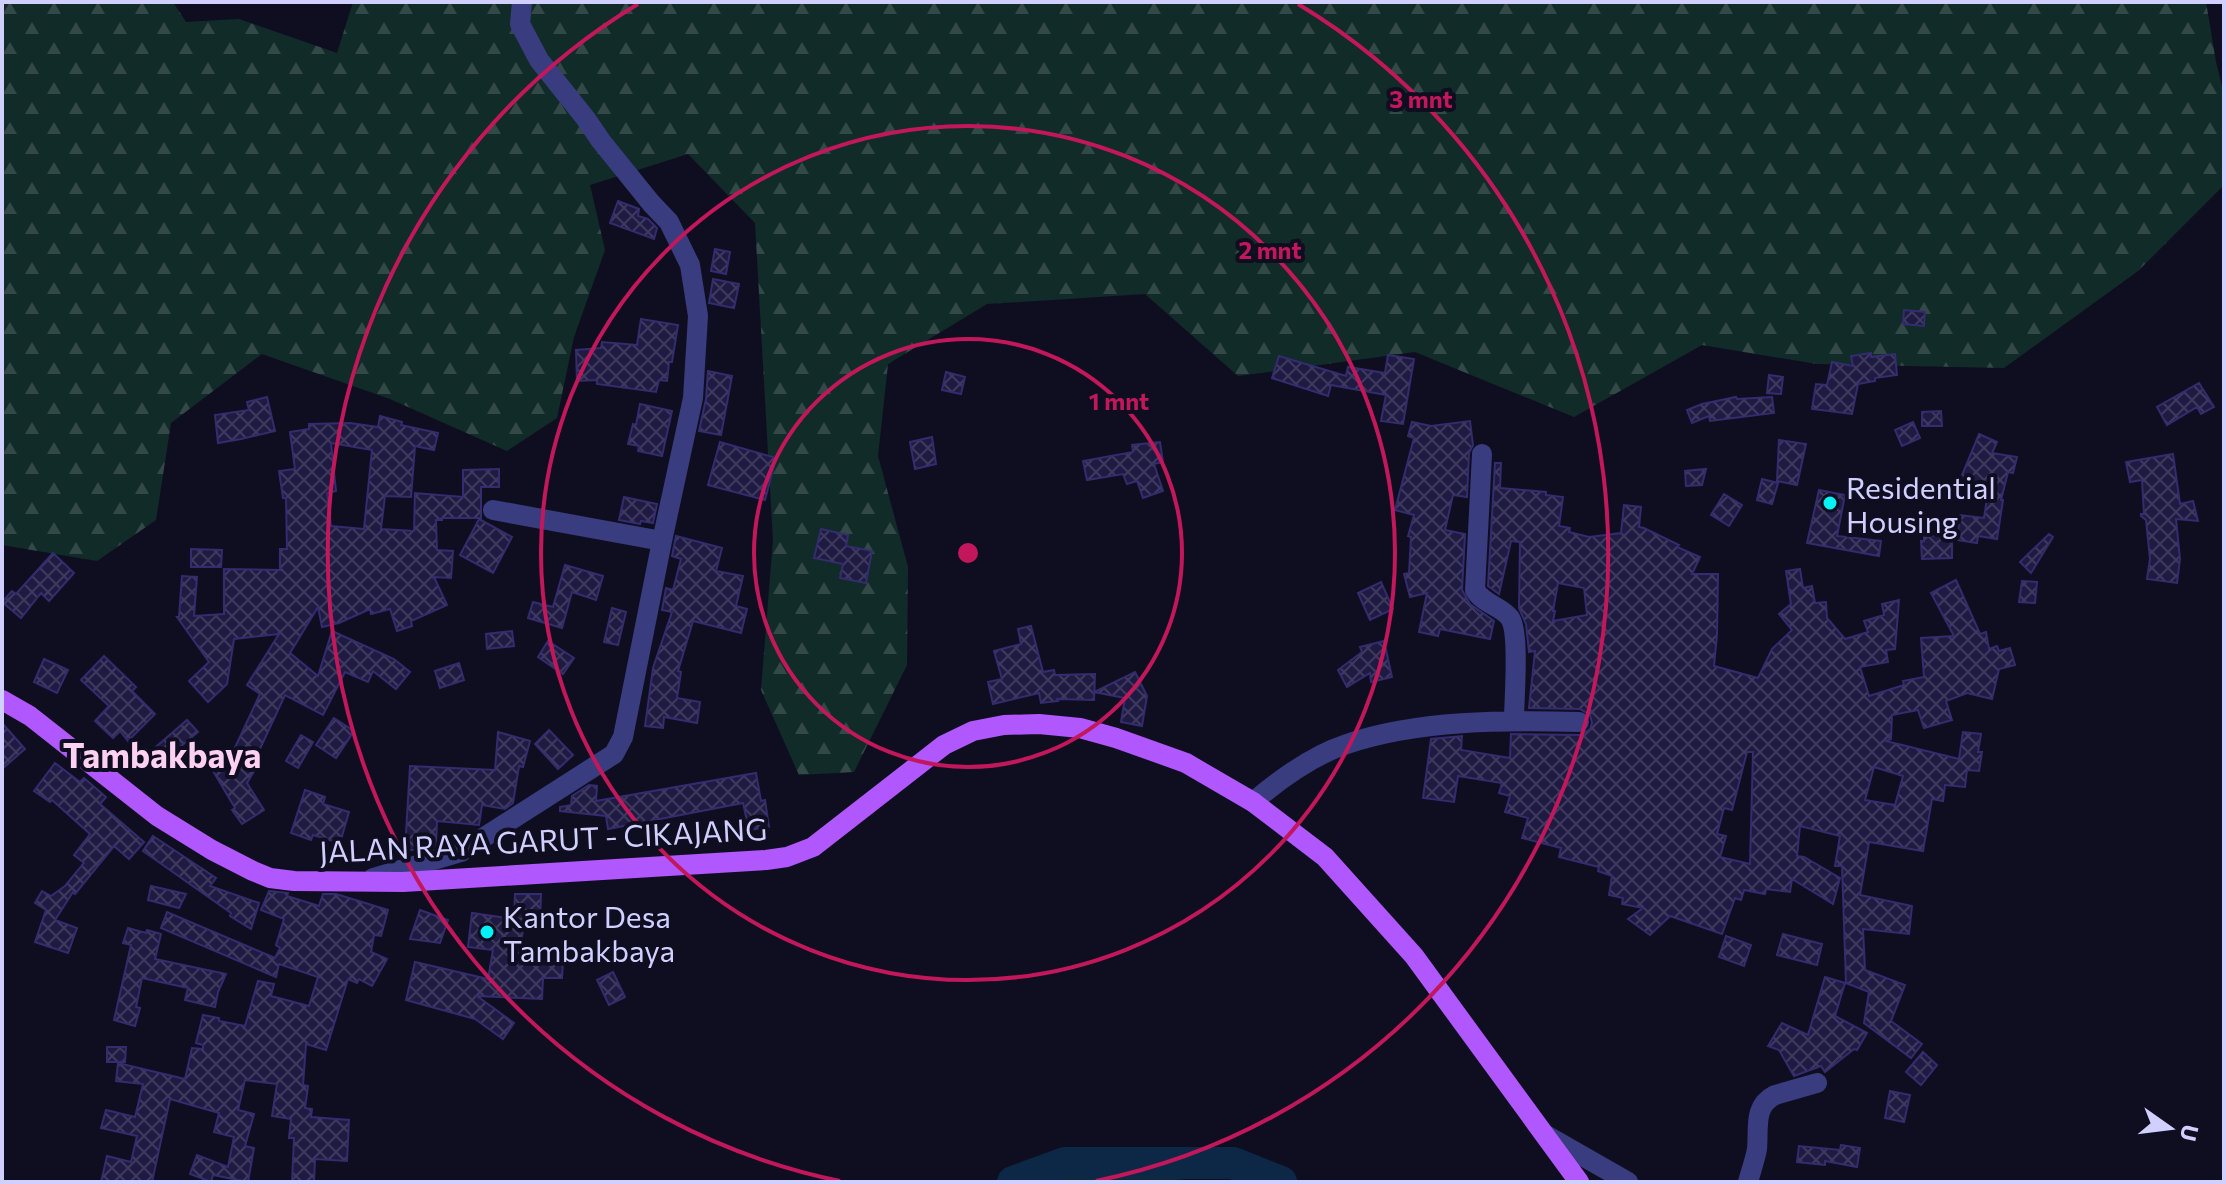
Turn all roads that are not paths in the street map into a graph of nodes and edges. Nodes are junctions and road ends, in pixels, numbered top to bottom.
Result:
1 (522, 2) edge
2 (1482, 454) dead end
3 (493, 510) dead end
4 (662, 541) junction
5 (2, 700) edge
6 (1514, 720) junction
7 (1579, 722) dead end
8 (1253, 802) junction
9 (353, 883) junction
10 (1817, 1083) dead end
11 (1544, 1134) junction
12 (1579, 1182) edge
13 (1628, 1182) edge
14 (1748, 1182) edge

1 - 4 street
2 - 6 street
3 - 4 street
4 - 9 street
5 - 9 main road, JALAN RAYA GARUT - CIKAJANG
6 - 7 street
6 - 8 street
8 - 9 main road, JALAN RAYA GARUT - CIKAJANG
8 - 11 main road, JALAN RAYA GARUT - CIKAJANG
10 - 14 street
11 - 12 main road, JALAN RAYA GARUT - CIKAJANG
11 - 13 street

